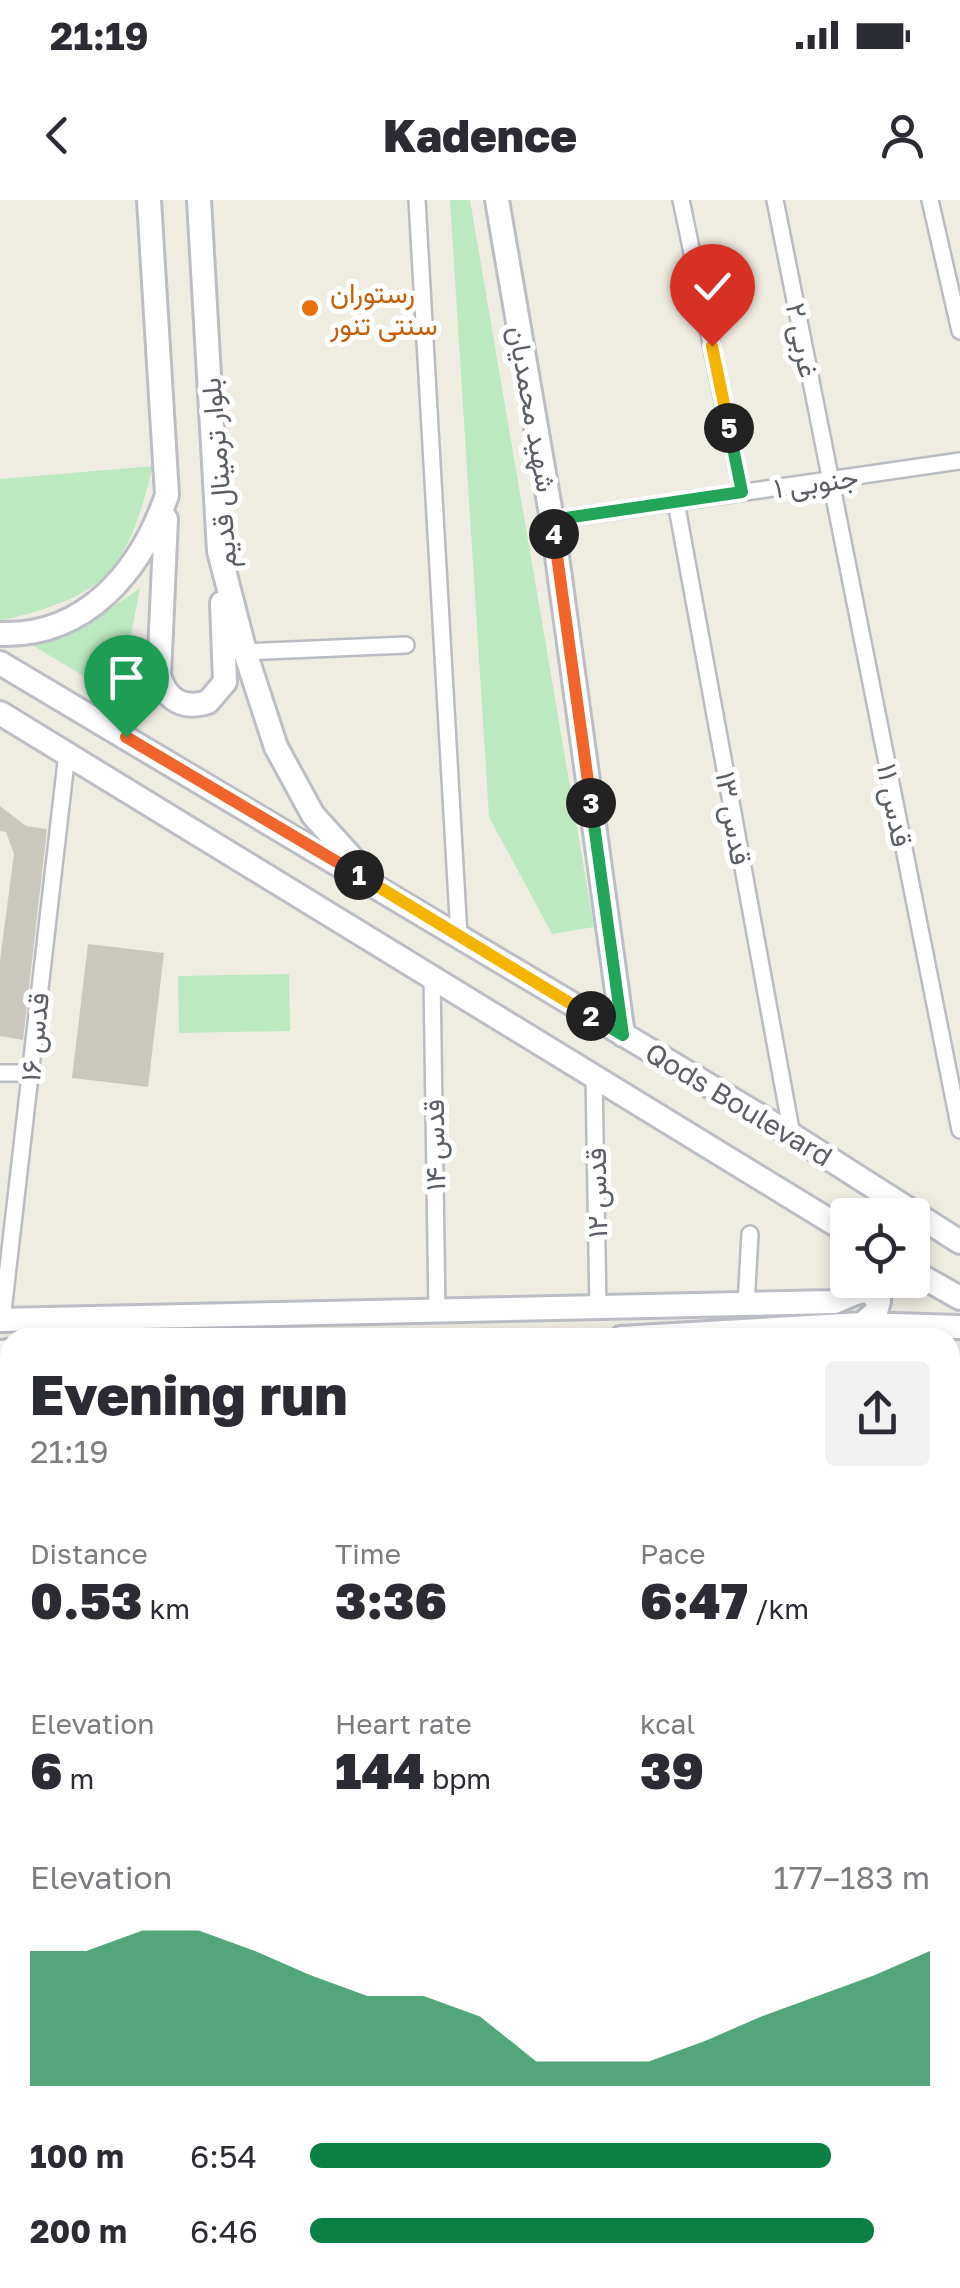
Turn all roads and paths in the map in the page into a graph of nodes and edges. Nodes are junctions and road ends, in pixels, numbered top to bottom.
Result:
1 (149, 200) edge
2 (199, 200) edge
3 (418, 200) edge
4 (497, 200) edge
5 (681, 200) edge
6 (775, 200) edge
7 (930, 200) edge
8 (960, 330) edge
9 (960, 461) edge
10 (831, 480) junction
11 (742, 492) junction
12 (167, 496) junction
13 (676, 502) junction
14 (552, 520) junction
15 (219, 551) junction
16 (0, 634) edge
17 (406, 645) dead end
18 (245, 652) junction
19 (0, 663) edge
20 (0, 713) edge
21 (66, 754) junction
22 (376, 885) junction
23 (459, 936) junction
24 (432, 977) junction
25 (623, 1035) junction
26 (0, 1073) edge
27 (30, 1073) junction
28 (594, 1077) junction
29 (960, 1130) edge
30 (792, 1135) junction
31 (830, 1221) edge
32 (750, 1234) dead end
33 (960, 1242) edge
34 (930, 1281) edge
35 (840, 1298) edge
36 (876, 1298) edge
37 (960, 1298) edge
38 (746, 1305) junction
39 (598, 1310) junction
40 (436, 1313) junction
41 (1, 1320) edge
42 (960, 1327) edge
43 (878, 1328) edge
44 (919, 1328) edge

1 - 12 street, بلوار ترمینال قدیم
2 - 15 street, بلوار ترمینال قدیم
3 - 23 street
4 - 14 street, شهید محمدیان
5 - 11 street
6 - 10 street, غربی ۲
7 - 8 street
9 - 10 street, ۱ جنوبی
10 - 11 street, ۱ جنوبی
10 - 29 street, قدس ۱۱
11 - 13 street, ۱ جنوبی
12 - 15 street
12 - 16 street, بلوار ترمینال قدیم
13 - 14 street, ۱ جنوبی
13 - 30 street, قدس ۱۳
14 - 25 street, شهید محمدیان
15 - 18 street, بلوار ترمینال قدیم
17 - 18 street
18 - 22 street, بلوار ترمینال قدیم
19 - 22 street, Qods Boulevard
20 - 21 street, Qods Boulevard
21 - 24 street, Qods Boulevard
21 - 27 street, قدس ۱۶
22 - 23 street, Qods Boulevard
23 - 25 street, Qods Boulevard
24 - 28 street, Qods Boulevard
24 - 40 street, قدس ۱۴
25 - 30 street, Qods Boulevard
26 - 27 street
27 - 41 street, قدس ۱۶
28 - 31 street, Qods Boulevard
28 - 39 street, قدس ۱۲
30 - 33 street, Qods Boulevard
32 - 38 street
34 - 37 street
35 - 38 street
36 - 43 street
38 - 39 street
39 - 40 street
40 - 41 street
42 - 44 street

